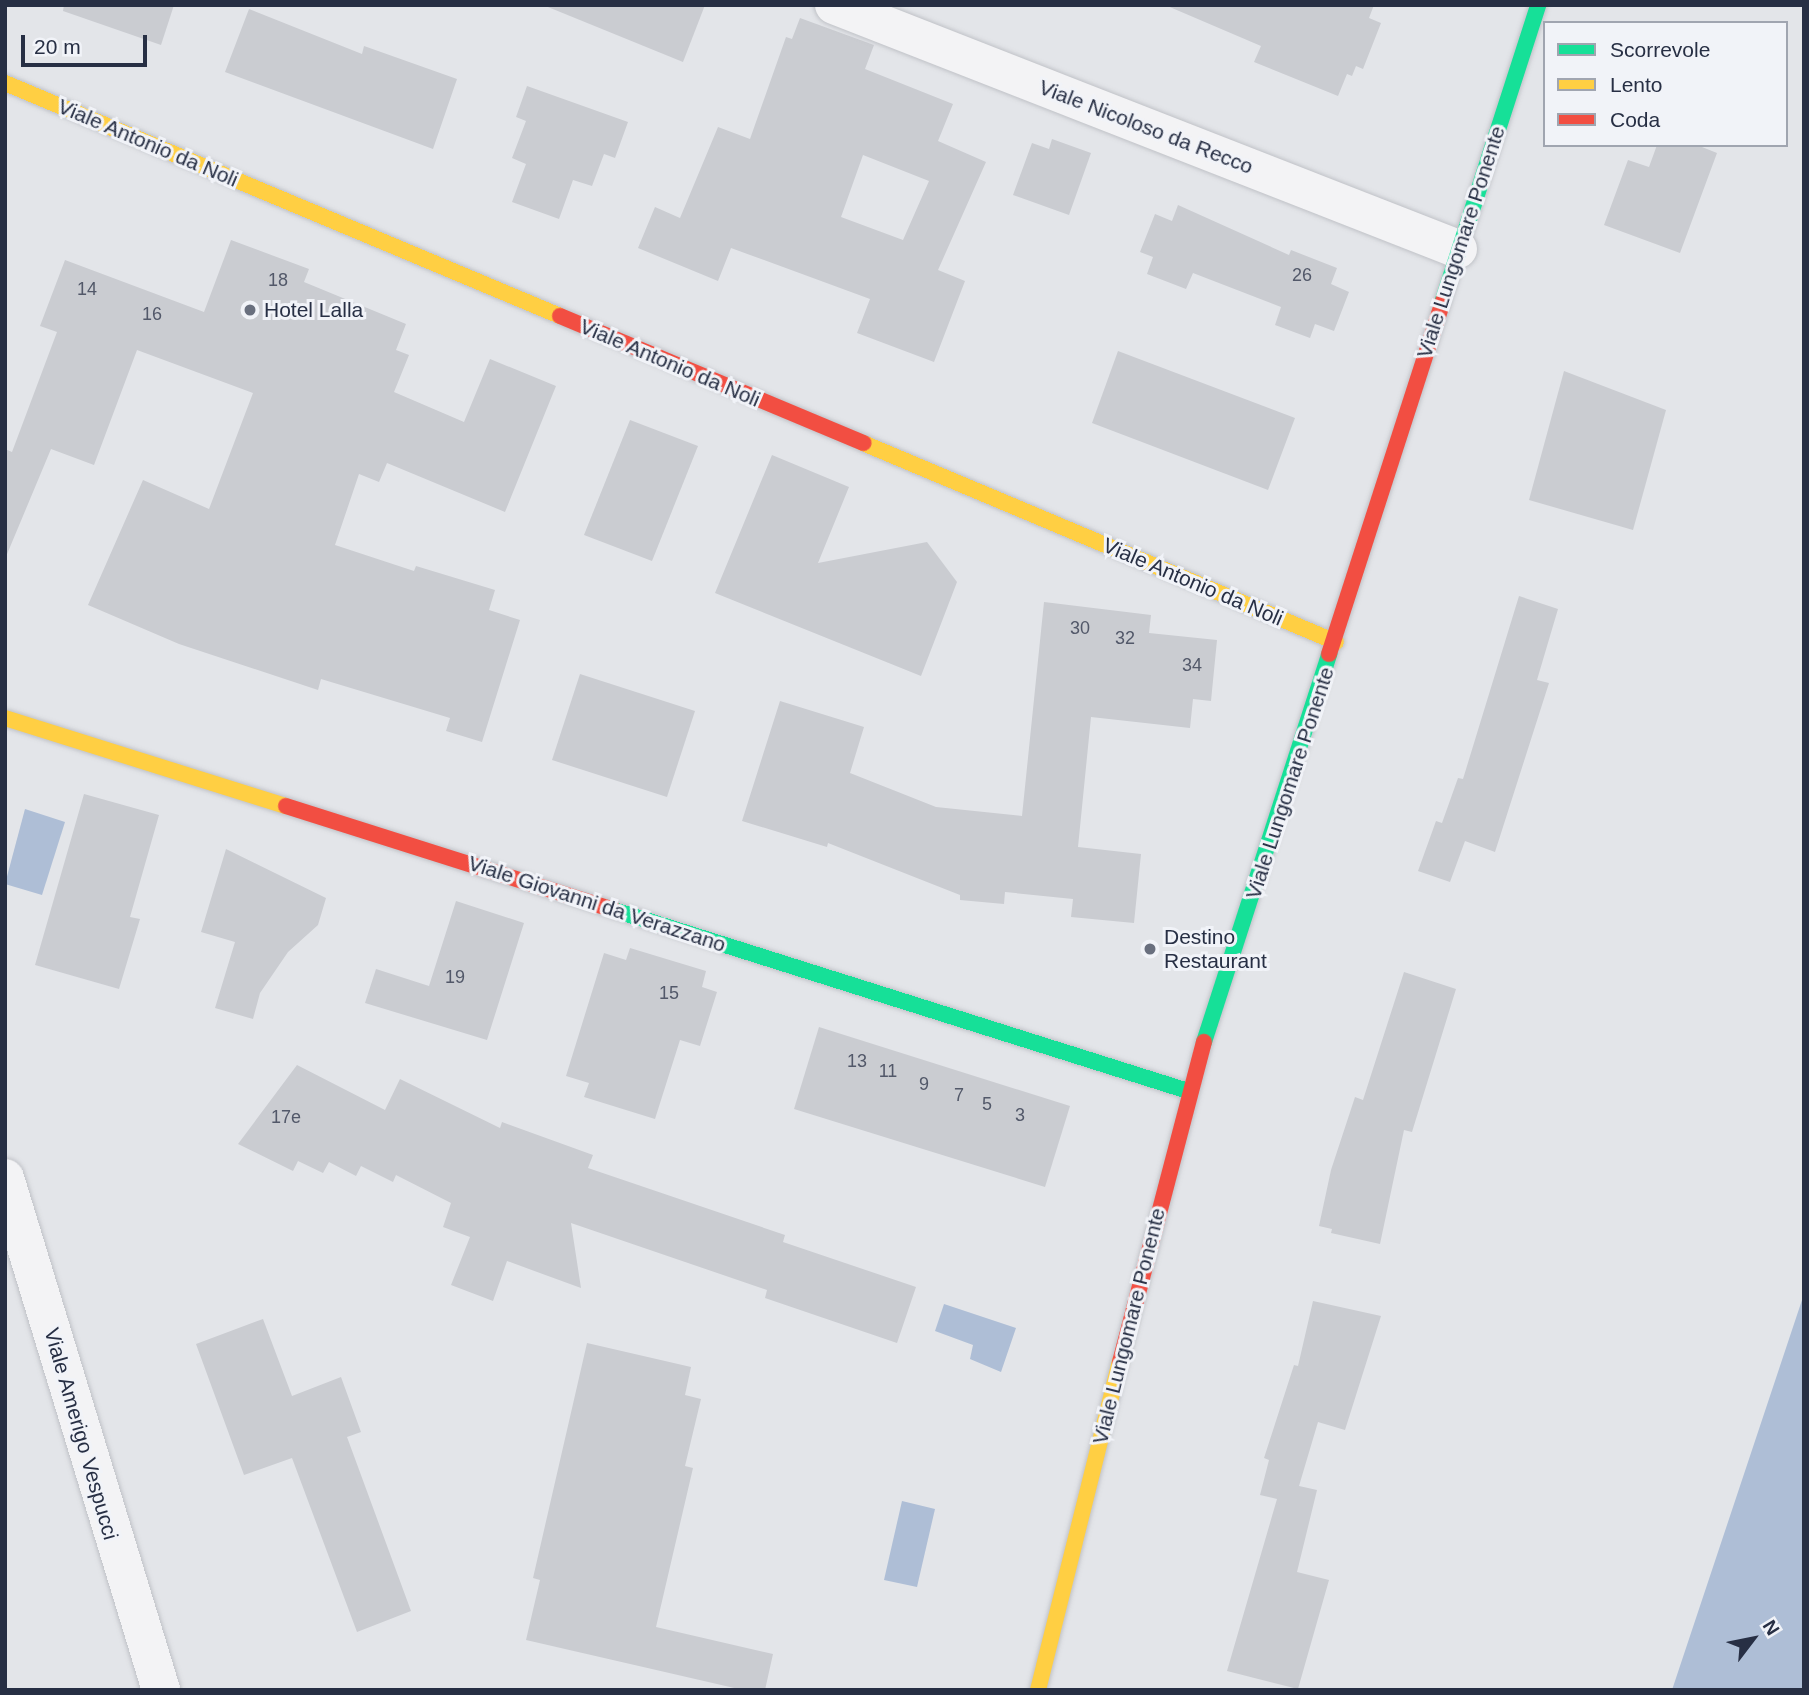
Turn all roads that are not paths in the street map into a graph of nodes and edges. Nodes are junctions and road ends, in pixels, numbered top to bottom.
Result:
1 (834, 5) edge
2 (1538, 5) edge
3 (5, 83) edge
4 (1458, 249) junction
5 (1336, 642) junction
6 (5, 718) edge
7 (1188, 1091) junction
8 (5, 1178) edge
9 (161, 1690) edge
10 (1038, 1690) edge

1 - 4 street, Viale Nicoloso da Recco
2 - 4 street, Viale Lungomare Ponente
3 - 5 street, Viale Antonio da Noli
4 - 5 street, Viale Lungomare Ponente
5 - 7 street, Viale Lungomare Ponente
6 - 7 street, Viale Giovanni da Verazzano
7 - 10 street, Viale Lungomare Ponente
8 - 9 street, Viale Amerigo Vespucci

